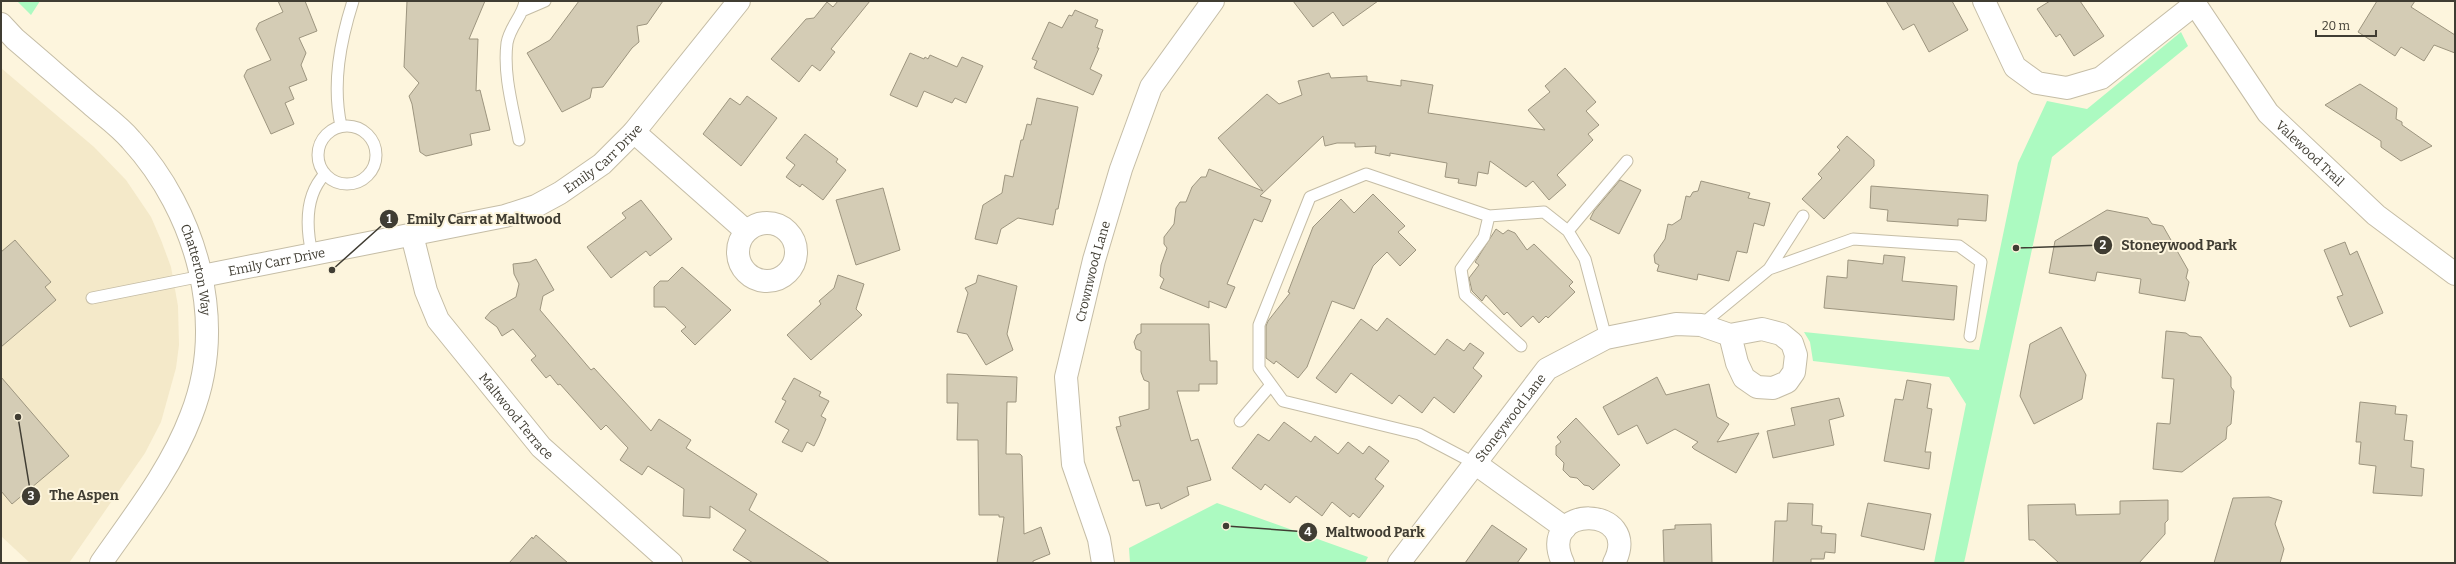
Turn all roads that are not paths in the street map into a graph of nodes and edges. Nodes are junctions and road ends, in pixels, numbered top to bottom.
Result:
1 (353, 1) edge
2 (545, 1) edge
3 (739, 1) edge
4 (1213, 1) edge
5 (1984, 1) edge
6 (2194, 3) edge
7 (524, 5) edge
8 (1, 24) edge
9 (341, 126) junction
10 (634, 132) junction
11 (519, 140) dead end
12 (1627, 161) dead end
13 (326, 174) junction
14 (1489, 216) junction
15 (1803, 216) dead end
16 (746, 231) dead end
17 (1568, 231) junction
18 (412, 235) junction
19 (312, 254) junction
20 (1769, 269) junction
21 (2455, 274) edge
22 (202, 276) junction
23 (92, 298) dead end
24 (1701, 325) junction
25 (1730, 335) dead end
26 (1970, 336) dead end
27 (1606, 338) junction
28 (1521, 346) dead end
29 (1270, 386) junction
30 (1240, 421) dead end
31 (1476, 464) junction
32 (1565, 528) junction
33 (101, 563) edge
34 (671, 563) edge
35 (1103, 563) edge
36 (1399, 563) edge
37 (1563, 563) edge
38 (1614, 563) edge

1 - 9 lane
2 - 7 lane
3 - 10 street, Emily Carr Drive
4 - 35 street, Crownwood Lane
5 - 6 street, Valewood Trail
6 - 21 street, Valewood Trail
7 - 11 lane
8 - 22 street, Chatterton Way
9 - 13 lane
9 - 13 lane
10 - 16 street
10 - 18 street, Emily Carr Drive
12 - 17 lane
13 - 19 lane
14 - 17 lane
14 - 28 lane
14 - 29 lane
15 - 20 lane
17 - 27 lane
18 - 19 street, Emily Carr Drive
18 - 34 street, Maltwood Terrace
19 - 22 street, Emily Carr Drive
20 - 24 lane
20 - 26 lane
22 - 23 lane
22 - 33 street, Chatterton Way
24 - 25 street, Stoneywood Lane
24 - 27 street, Stoneywood Lane
27 - 31 street, Stoneywood Lane
29 - 30 lane
29 - 31 lane
31 - 32 street
31 - 36 street, Stoneywood Lane
32 - 37 street
32 - 38 street

